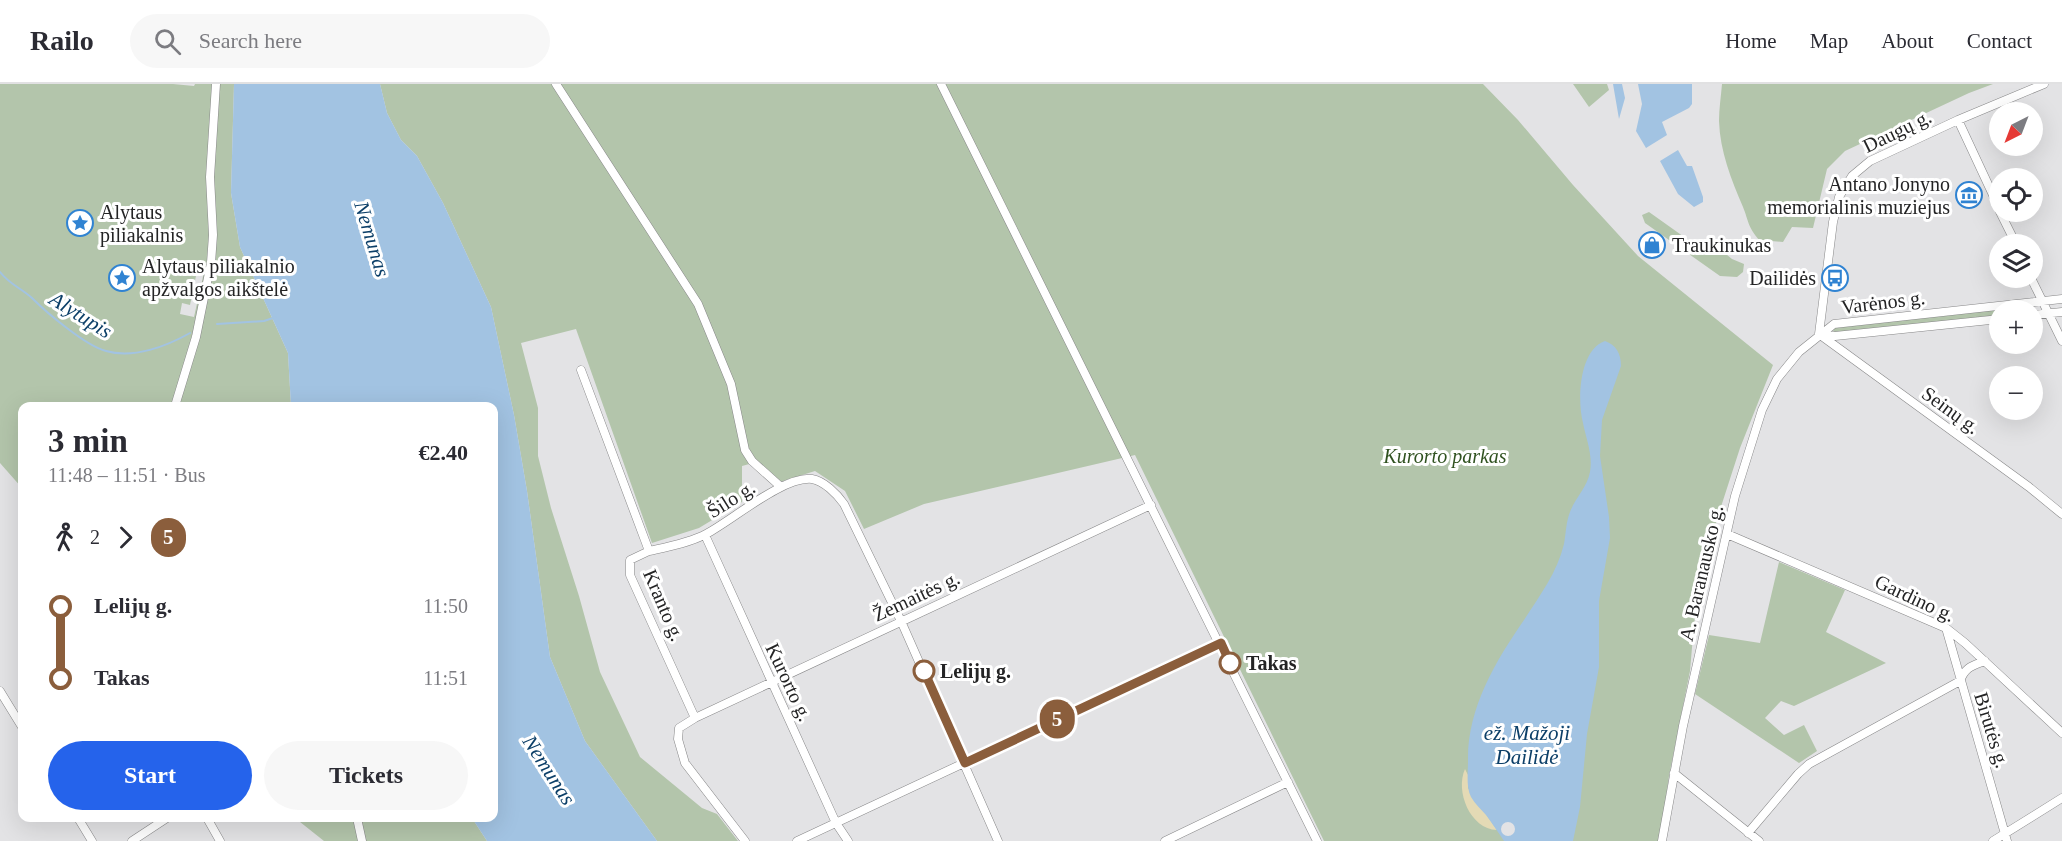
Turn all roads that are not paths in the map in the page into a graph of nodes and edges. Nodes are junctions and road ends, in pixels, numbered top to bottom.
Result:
1 (216, 84) edge
2 (556, 84) edge
3 (941, 84) edge
4 (2044, 84) edge
5 (1958, 120) junction
6 (1989, 187) edge
7 (2062, 299) edge
8 (2043, 301) edge
9 (2043, 303) edge
10 (1989, 307) edge
11 (2062, 312) edge
12 (2048, 313) junction
13 (2043, 314) edge
14 (1989, 319) edge
15 (1819, 334) junction
16 (2062, 341) edge
17 (580, 370) dead end
18 (176, 402) edge
19 (781, 487) junction
20 (1150, 505) junction
21 (2062, 514) edge
22 (1727, 534) junction
23 (705, 535) junction
24 (649, 552) junction
25 (901, 621) junction
26 (1946, 628) junction
27 (1221, 643) junction
28 (1985, 661) junction
29 (1960, 681) junction
30 (771, 682) junction
31 (0, 690) edge
32 (695, 718) junction
33 (18, 720) edge
34 (2062, 733) edge
35 (965, 763) junction
36 (1674, 773) junction
37 (1288, 782) junction
38 (2062, 798) edge
39 (80, 822) edge
40 (161, 822) edge
41 (209, 822) edge
42 (358, 822) edge
43 (836, 823) junction
44 (1748, 833) junction
45 (2006, 837) edge
46 (92, 841) edge
47 (132, 841) edge
48 (220, 841) edge
49 (362, 841) edge
50 (745, 841) edge
51 (797, 841) edge
52 (848, 841) edge
53 (998, 841) edge
54 (1165, 841) edge
55 (1317, 841) edge
56 (1662, 841) edge
57 (1759, 841) edge
58 (1992, 841) edge

1 - 18 street
2 - 19 street
3 - 20 street
4 - 5 street, Daugų g.
5 - 6 street
5 - 15 street, Daugų g.
7 - 8 street, Varėnos g.
9 - 12 street
10 - 15 street, Varėnos g.
11 - 12 street
12 - 13 street
12 - 16 street
14 - 15 street, Varėnos g.
15 - 21 street, Seinų g.
15 - 22 street, A. Baranausko g.
17 - 24 street, Kranto g.
19 - 23 street, Šilo g.
19 - 25 street, Šilo g.
20 - 25 street, Žemaitės g.
20 - 27 street
22 - 26 street, Gardino g.
22 - 36 street, A. Baranausko g.
23 - 24 street, Šilo g.
23 - 30 street, Kurorto g.
24 - 32 street, Kranto g.
25 - 30 street, Žemaitės g.
25 - 35 street
26 - 28 street, Gardino g.
26 - 29 street, Birutės g.
27 - 35 street
27 - 37 street
28 - 29 street
28 - 34 street, Gardino g.
29 - 44 street
29 - 45 street, Birutės g.
30 - 32 street, Žemaitės g.
30 - 43 street, Kurorto g.
31 - 33 street
32 - 50 street
35 - 43 street
35 - 53 street
36 - 44 street
36 - 56 street, A. Baranausko g.
37 - 54 street
37 - 55 street
38 - 45 street
39 - 46 street
40 - 47 street
41 - 48 street
42 - 49 street
43 - 51 street
43 - 52 street, Kurorto g.
44 - 57 street
45 - 58 street

